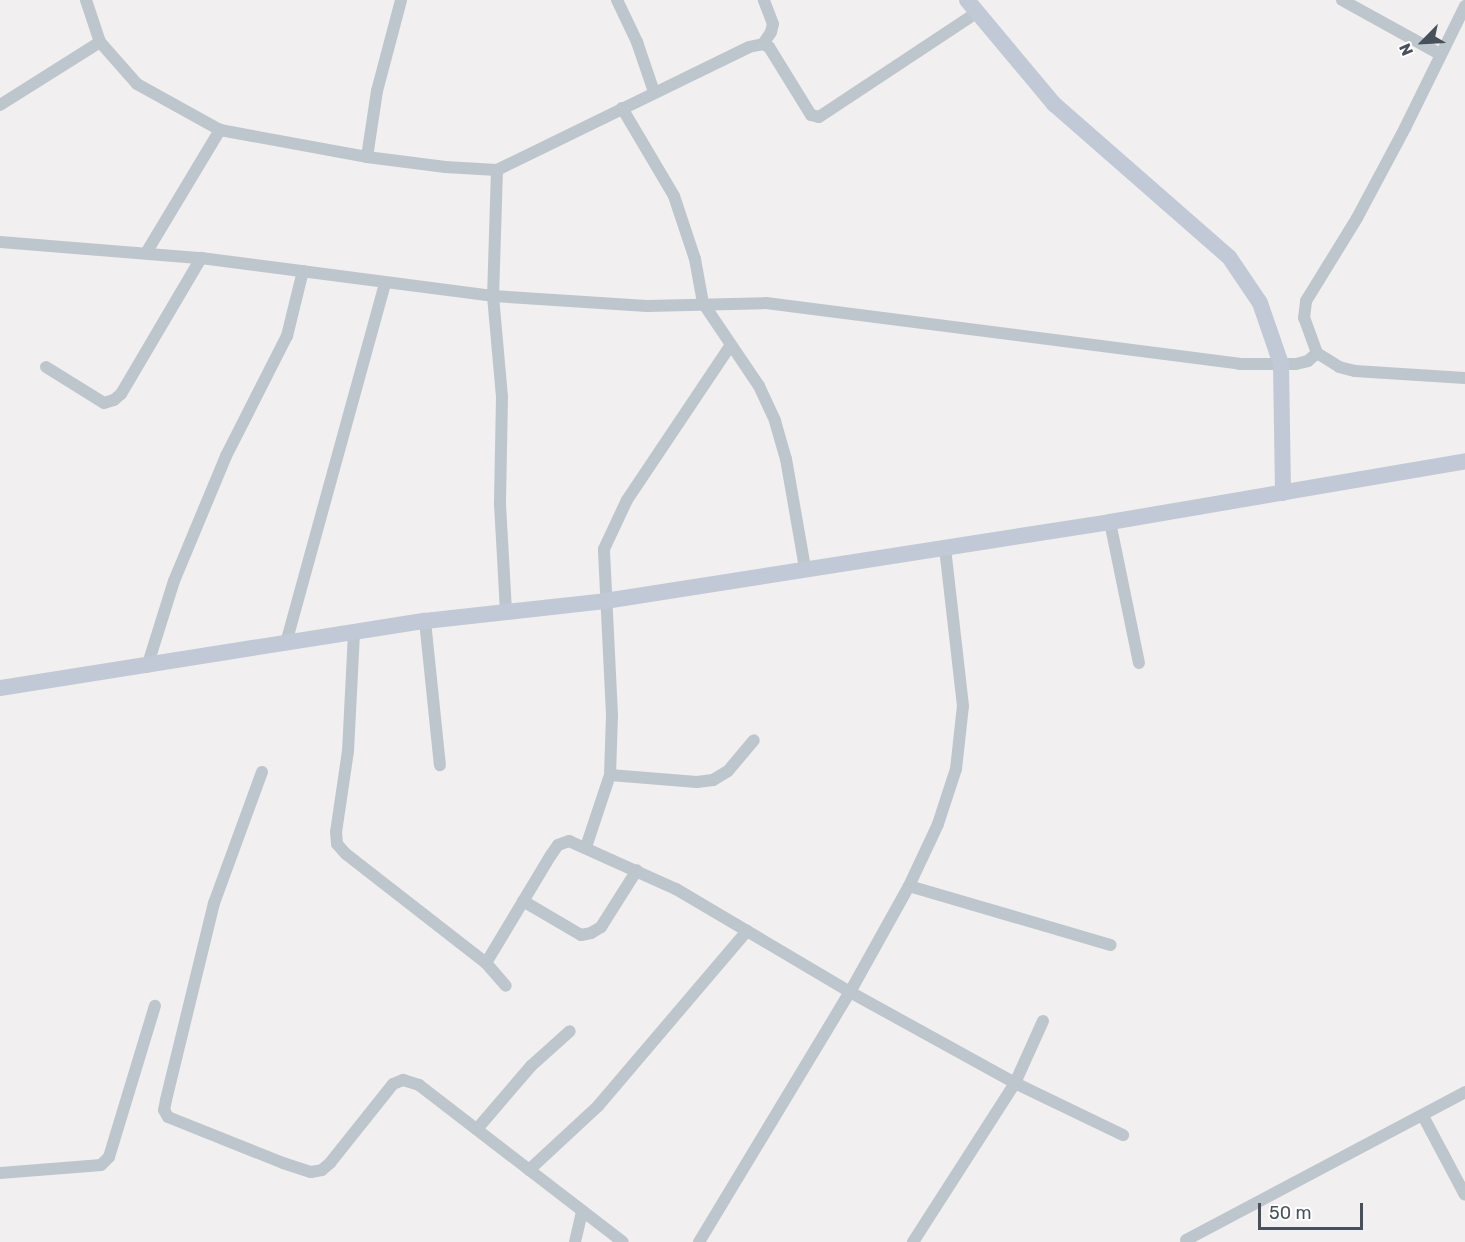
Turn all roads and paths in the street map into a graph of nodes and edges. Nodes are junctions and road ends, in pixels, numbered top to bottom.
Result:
1 (86, 0) edge
2 (401, 0) edge
3 (618, 0) edge
4 (764, 0) edge
5 (1342, 0) edge
6 (1465, 6) edge
7 (972, 7) edge
8 (100, 42) junction
9 (763, 44) junction
10 (1440, 54) junction
11 (654, 92) junction
12 (0, 105) edge
13 (622, 108) junction
14 (220, 130) junction
15 (368, 157) junction
16 (497, 170) junction
17 (0, 242) edge
18 (146, 254) junction
19 (201, 258) junction
20 (303, 272) junction
21 (385, 283) junction
22 (493, 296) junction
23 (703, 303) junction
24 (730, 346) junction
25 (1317, 354) junction
26 (1281, 364) junction
27 (46, 367) dead end
28 (1465, 378) edge
29 (1465, 461) edge
30 (1283, 493) junction
31 (1110, 522) junction
32 (945, 547) junction
33 (805, 568) junction
34 (605, 601) junction
35 (506, 611) junction
36 (425, 621) junction
37 (354, 633) junction
38 (286, 643) junction
39 (1139, 663) dead end
40 (147, 667) junction
41 (0, 688) edge
42 (754, 740) dead end
43 (440, 765) dead end
44 (262, 772) dead end
45 (610, 775) junction
46 (586, 847) junction
47 (637, 870) junction
48 (909, 886) junction
49 (523, 901) junction
50 (747, 931) junction
51 (1111, 945) dead end
52 (486, 963) junction
53 (506, 986) dead end
54 (850, 992) junction
55 (155, 1006) dead end
56 (1043, 1021) dead end
57 (570, 1031) dead end
58 (1016, 1083) junction
59 (1465, 1092) edge
60 (1423, 1116) junction
61 (477, 1129) junction
62 (1123, 1135) dead end
63 (529, 1170) junction
64 (0, 1173) edge
65 (1465, 1195) edge
66 (582, 1211) junction
67 (1186, 1240) dead end
68 (575, 1242) edge
69 (623, 1242) edge
70 (699, 1242) edge
71 (913, 1242) edge

1 - 8 street
2 - 15 street
3 - 11 street
4 - 9 street
5 - 10 street
6 - 10 street
7 - 9 street
7 - 26 main road
8 - 12 street
8 - 14 street
9 - 11 street
10 - 25 street
11 - 13 street
13 - 16 street
13 - 23 street
14 - 15 street
14 - 18 street
15 - 16 street
16 - 22 street
17 - 18 street
18 - 19 street
19 - 20 street
19 - 27 street
20 - 21 street
20 - 40 street
21 - 22 street
21 - 38 street
22 - 23 street
22 - 35 street
23 - 24 street
23 - 26 street
24 - 33 street
24 - 34 street
25 - 26 street
25 - 28 street
26 - 30 main road
29 - 30 main road
30 - 31 main road
31 - 32 main road
31 - 39 street
32 - 33 main road
32 - 48 street
33 - 34 main road
34 - 35 main road
34 - 45 street
35 - 36 main road
36 - 37 main road
36 - 43 street
37 - 38 main road
37 - 52 street
38 - 40 main road
40 - 41 main road
42 - 45 street
44 - 61 street
45 - 46 street
46 - 47 street
46 - 49 street
47 - 49 street
47 - 50 street
48 - 51 street
48 - 54 street
49 - 52 street
50 - 54 street
50 - 63 street
52 - 53 street
54 - 58 street
54 - 70 street
55 - 64 street
56 - 58 street
57 - 61 street
58 - 62 street
58 - 71 street
59 - 60 street
60 - 65 street
60 - 67 street
61 - 63 street
63 - 66 street
66 - 68 street
66 - 69 street

